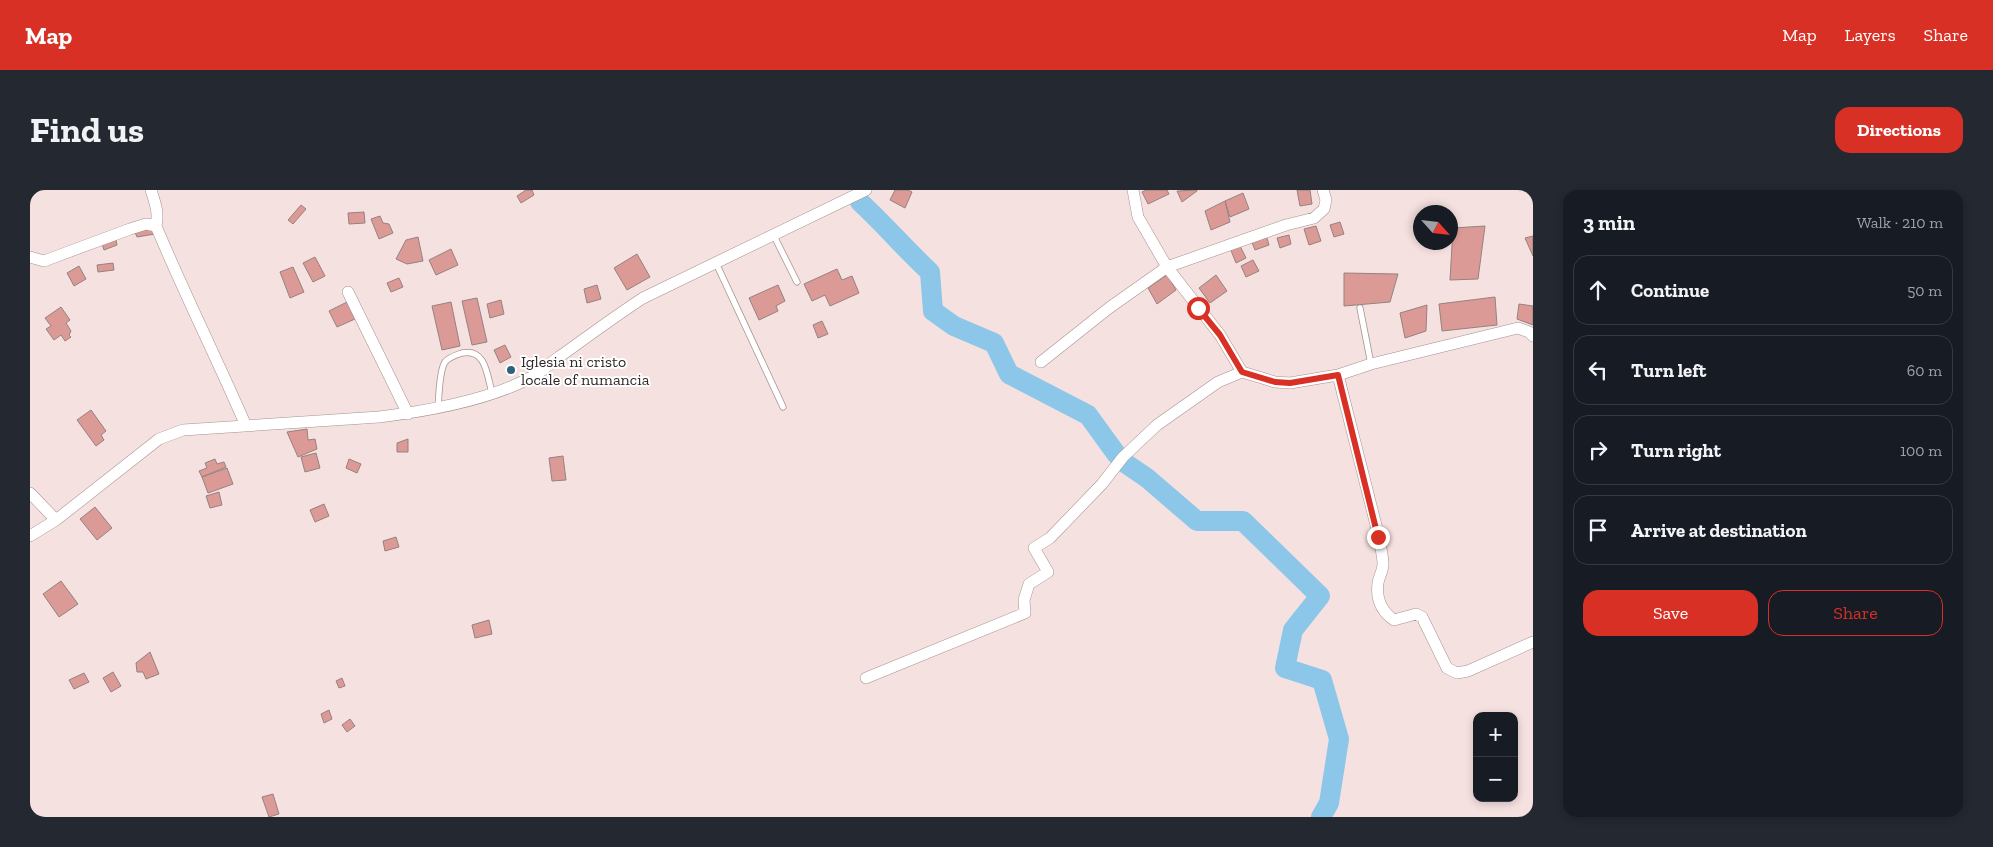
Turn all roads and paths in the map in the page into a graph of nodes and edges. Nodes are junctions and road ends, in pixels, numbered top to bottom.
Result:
1 (151, 190) edge
2 (866, 190) edge
3 (1133, 190) edge
4 (1323, 190) edge
5 (156, 226) junction
6 (774, 236) junction
7 (30, 257) edge
8 (716, 263) junction
9 (1167, 267) junction
10 (797, 282) dead end
11 (348, 292) dead end
12 (1360, 308) dead end
13 (1533, 336) edge
14 (1041, 362) dead end
15 (1371, 364) junction
16 (1242, 372) junction
17 (1338, 375) junction
18 (492, 393) junction
19 (783, 407) dead end
20 (438, 408) junction
21 (408, 414) junction
22 (246, 426) junction
23 (30, 493) edge
24 (56, 520) junction
25 (30, 536) edge
26 (1533, 642) edge
27 (866, 678) dead end

1 - 5 street
2 - 6 street
3 - 9 street
4 - 9 street
5 - 7 street
5 - 22 street
6 - 8 street
6 - 10 lane
8 - 18 street
8 - 19 lane
9 - 14 street
9 - 16 street
11 - 21 street
12 - 15 lane
13 - 15 street
15 - 17 street
16 - 17 street
16 - 27 street
17 - 26 street
18 - 20 street
18 - 20 lane
20 - 21 street
21 - 22 street
22 - 24 street
23 - 24 street
24 - 25 street

